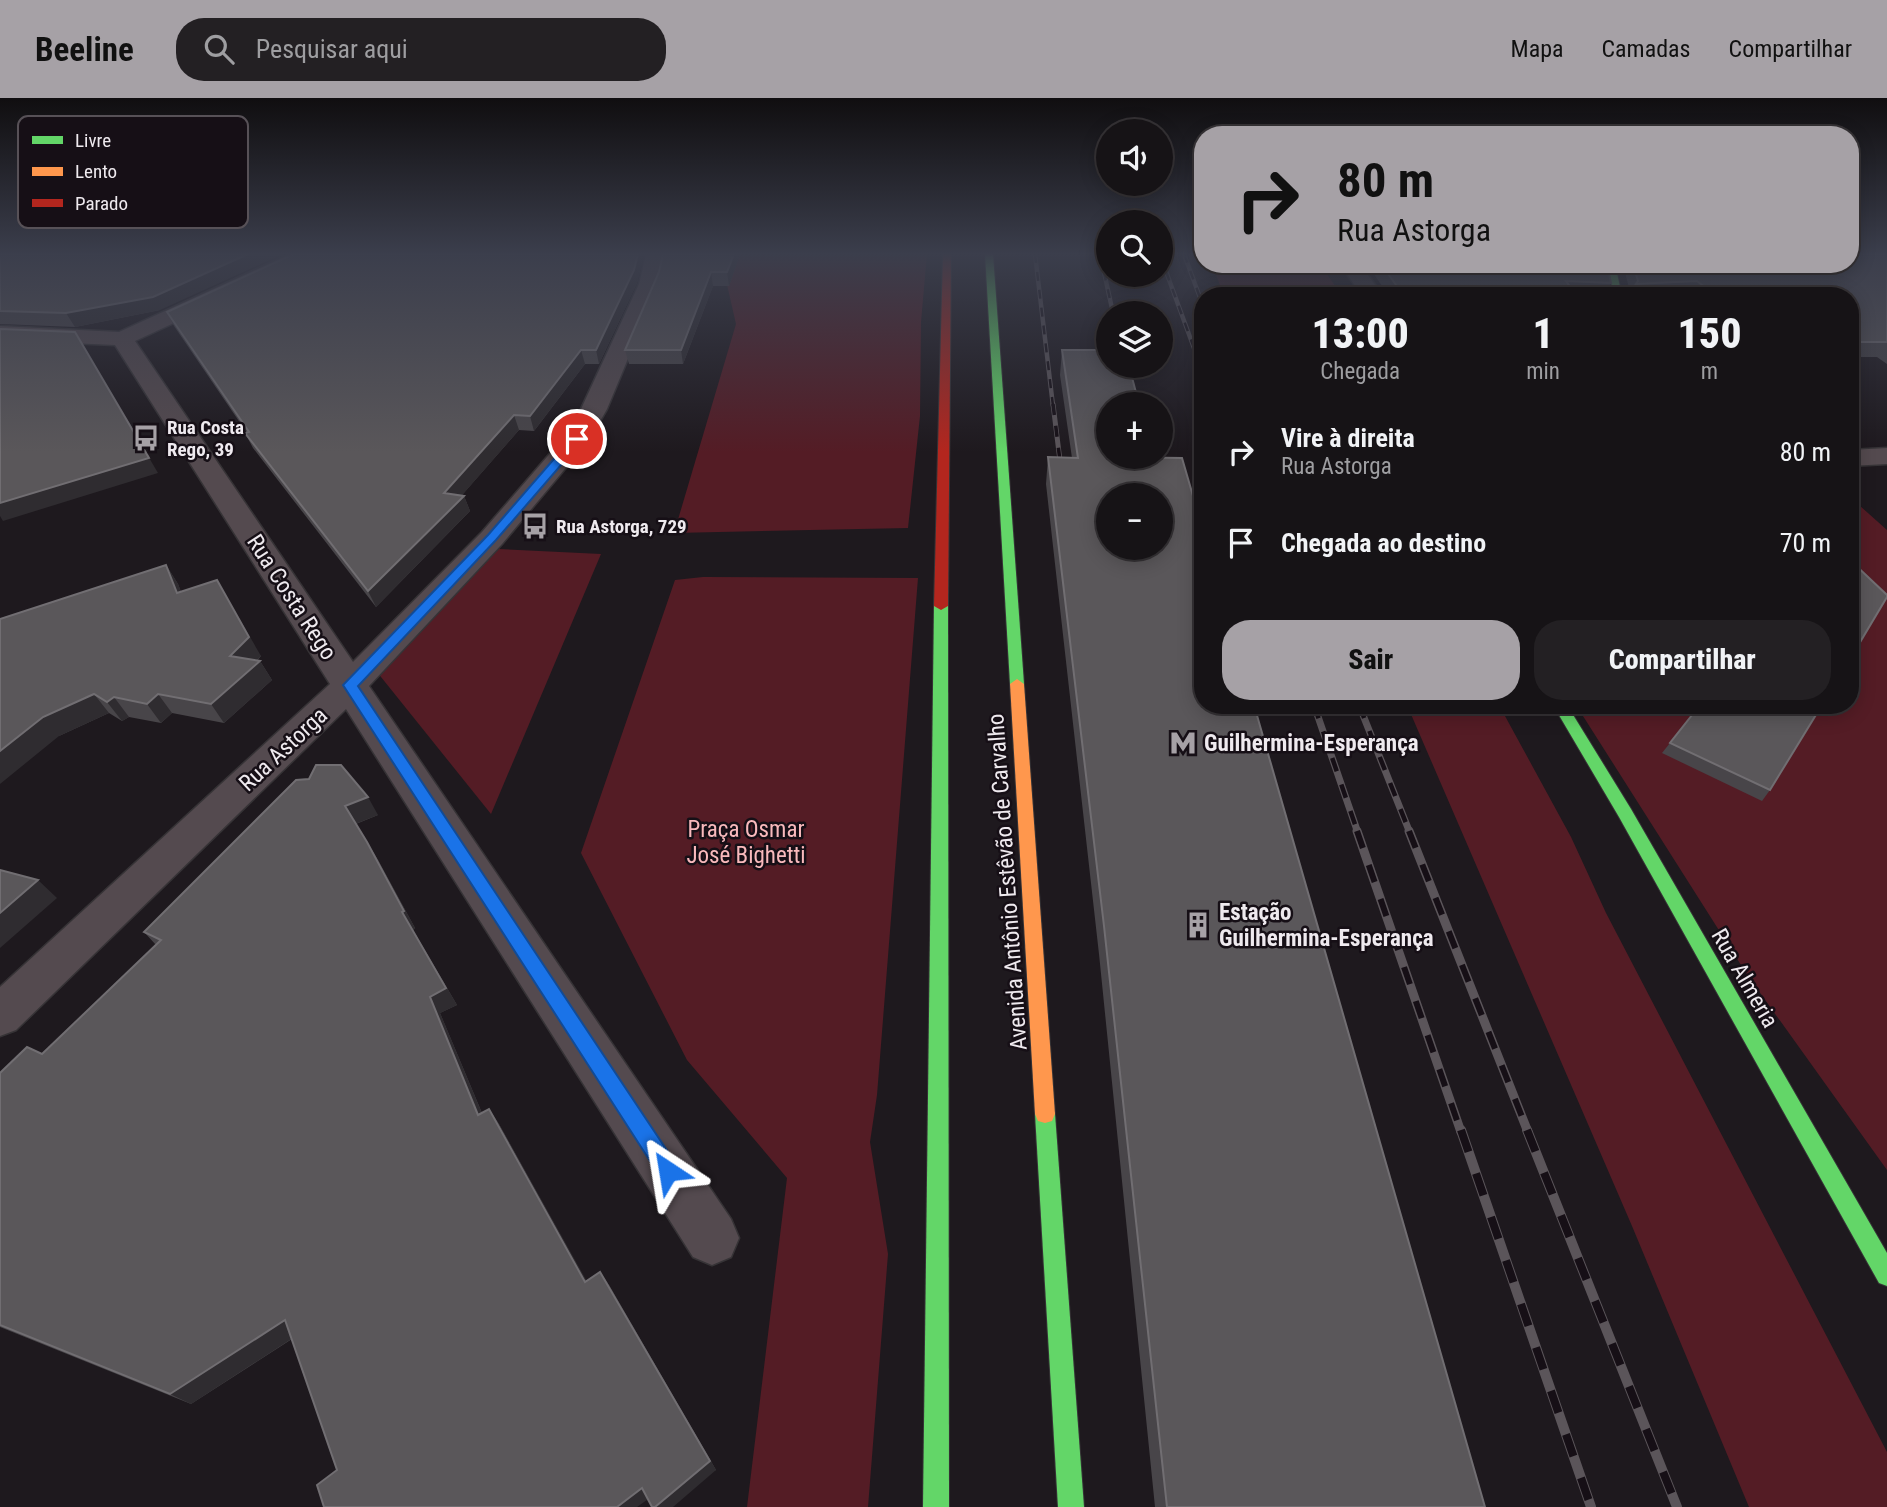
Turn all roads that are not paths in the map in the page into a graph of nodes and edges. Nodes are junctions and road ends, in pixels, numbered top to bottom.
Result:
1 (164, 320) edge
2 (633, 320) edge
3 (946, 320) edge
4 (993, 320) edge
5 (0, 333) edge
6 (122, 339) junction
7 (1887, 456) edge
8 (1859, 458) edge
9 (350, 685) junction
10 (1565, 714) edge
11 (0, 1016) edge
12 (712, 1238) dead end
13 (1887, 1275) edge
14 (936, 1507) edge
15 (1071, 1507) edge

1 - 6 street
2 - 9 street, Rua Astorga
3 - 14 main road
4 - 15 main road, Avenida Antônio Estêvão de Carvalho
5 - 6 street
6 - 9 street, Rua Costa Rego
7 - 8 street
9 - 11 street, Rua Astorga
9 - 12 street, Rua Costa Rego
10 - 13 main road, Rua Almeria

